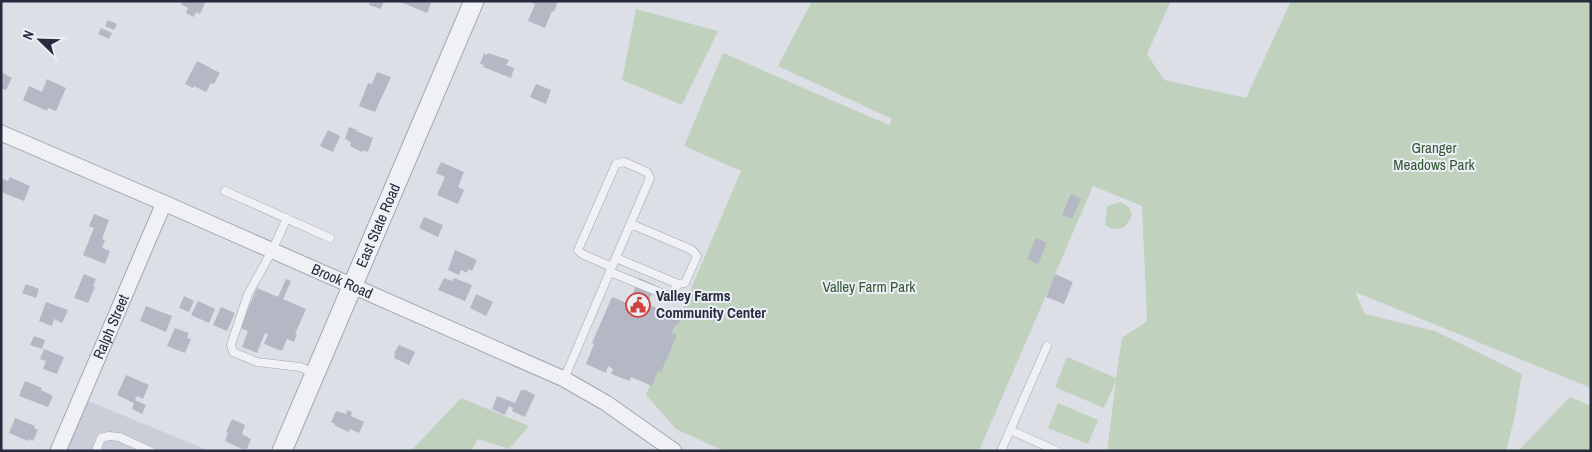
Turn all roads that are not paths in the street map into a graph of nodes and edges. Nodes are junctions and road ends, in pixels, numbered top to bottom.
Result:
1 (474, 1) edge
2 (1, 134) edge
3 (225, 191) dead end
4 (164, 203) junction
5 (287, 218) junction
6 (631, 224) junction
7 (330, 238) dead end
8 (272, 251) junction
9 (616, 258) junction
10 (611, 270) junction
11 (678, 284) junction
12 (352, 286) junction
13 (1047, 346) dead end
14 (316, 373) junction
15 (564, 379) junction
16 (1010, 430) junction
17 (58, 451) edge
18 (96, 451) edge
19 (150, 451) edge
20 (282, 451) edge
21 (674, 451) edge
22 (1001, 451) edge
23 (1057, 451) edge

1 - 12 street, East State Road
2 - 4 street, Brook Road
3 - 5 lane
4 - 8 street, Brook Road
4 - 17 street, Ralph Street
5 - 7 lane
5 - 8 lane
6 - 9 lane
6 - 10 lane
6 - 11 lane
8 - 12 street, Brook Road
8 - 14 lane
9 - 10 lane
9 - 11 lane
10 - 11 lane
10 - 15 lane
12 - 14 street, East State Road
12 - 15 street, Brook Road
13 - 16 lane
14 - 20 street, East State Road
15 - 21 street, Brook Road
16 - 22 lane
16 - 23 lane
18 - 19 lane

